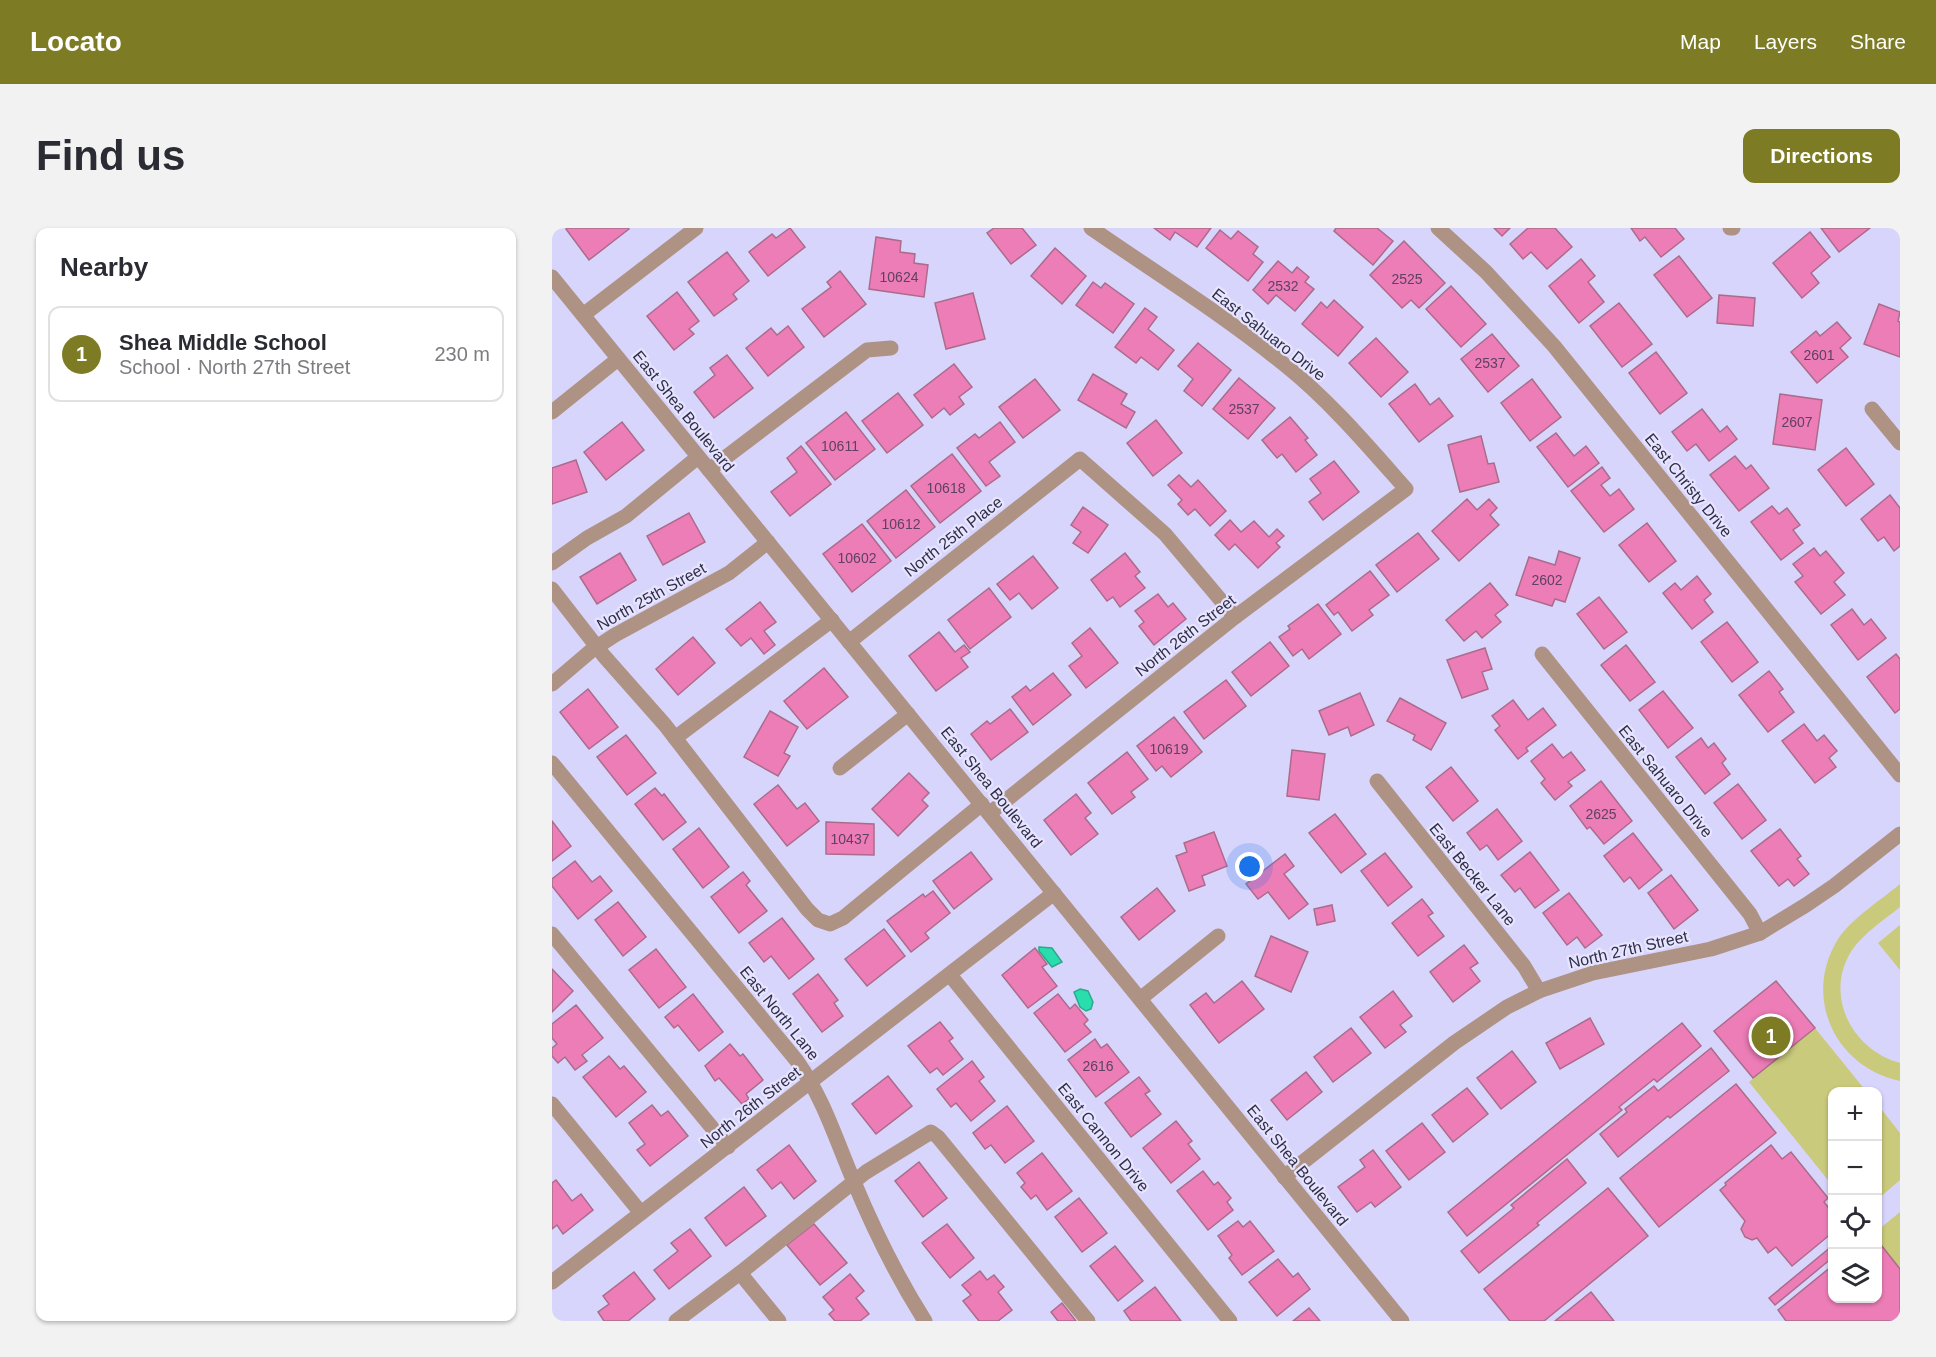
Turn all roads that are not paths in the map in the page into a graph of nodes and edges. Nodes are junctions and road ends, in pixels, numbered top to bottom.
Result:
1 (696, 228) edge
2 (1091, 228) edge
3 (1438, 228) edge
4 (552, 277) edge
5 (583, 315) junction
6 (891, 348) dead end
7 (618, 359) junction
8 (1872, 409) dead end
9 (552, 412) edge
10 (1900, 443) edge
11 (698, 457) junction
12 (709, 470) junction
13 (1406, 489) joint
14 (768, 542) junction
15 (552, 563) edge
16 (552, 589) edge
17 (1235, 617) junction
18 (832, 620) junction
19 (849, 642) junction
20 (597, 647) junction
21 (1542, 654) dead end
22 (552, 684) edge
23 (908, 714) junction
24 (675, 738) junction
25 (552, 763) edge
26 (840, 768) dead end
27 (1900, 776) edge
28 (1377, 781) dead end
29 (986, 808) junction
30 (1900, 834) edge
31 (1054, 893) junction
32 (1760, 933) junction
33 (552, 934) edge
34 (1218, 936) dead end
35 (950, 975) junction
36 (1539, 991) junction
37 (1140, 999) junction
38 (812, 1082) junction
39 (552, 1104) edge
40 (728, 1147) junction
41 (1284, 1177) junction
42 (854, 1182) junction
43 (641, 1213) junction
44 (740, 1273) junction
45 (553, 1279) edge
46 (676, 1321) edge
47 (779, 1321) edge
48 (926, 1321) edge
49 (1088, 1321) edge
50 (1230, 1321) edge
51 (1402, 1321) edge

1 - 5 street
2 - 13 street, East Sahuaro Drive
3 - 27 street, East Christy Drive
4 - 5 street, East Shea Boulevard
5 - 7 street, East Shea Boulevard
6 - 12 street
7 - 9 street
7 - 11 street, East Shea Boulevard
8 - 10 street
11 - 12 street, East Shea Boulevard
11 - 15 street
12 - 14 street, East Shea Boulevard
13 - 17 street, North 26th Street
14 - 18 street, East Shea Boulevard
14 - 20 street, North 25th Street
16 - 20 street
17 - 19 street, North 25th Place
17 - 29 street, North 26th Street
18 - 19 street, East Shea Boulevard
18 - 24 street
19 - 23 street, East Shea Boulevard
20 - 22 street, North 25th Street
20 - 24 street
21 - 32 street, East Sahuaro Drive
23 - 26 street
23 - 29 street, East Shea Boulevard
24 - 29 street, North 26th Street
25 - 38 street, East North Lane
28 - 36 street, East Becker Lane
29 - 31 street, East Shea Boulevard
30 - 32 street, North 27th Street
31 - 35 street, North 26th Street
31 - 37 street, East Shea Boulevard
32 - 36 street, North 27th Street
33 - 40 street
34 - 37 street
35 - 38 street, North 26th Street
35 - 50 street, East Cannon Drive
36 - 41 street, North 27th Street
37 - 41 street, East Shea Boulevard
38 - 40 street, North 26th Street
38 - 42 street, East North Lane
39 - 43 street
40 - 43 street, North 26th Street
41 - 51 street, East Shea Boulevard
42 - 44 street
42 - 48 street, East North Lane
42 - 49 street
43 - 45 street, North 26th Street
44 - 46 street
44 - 47 street

